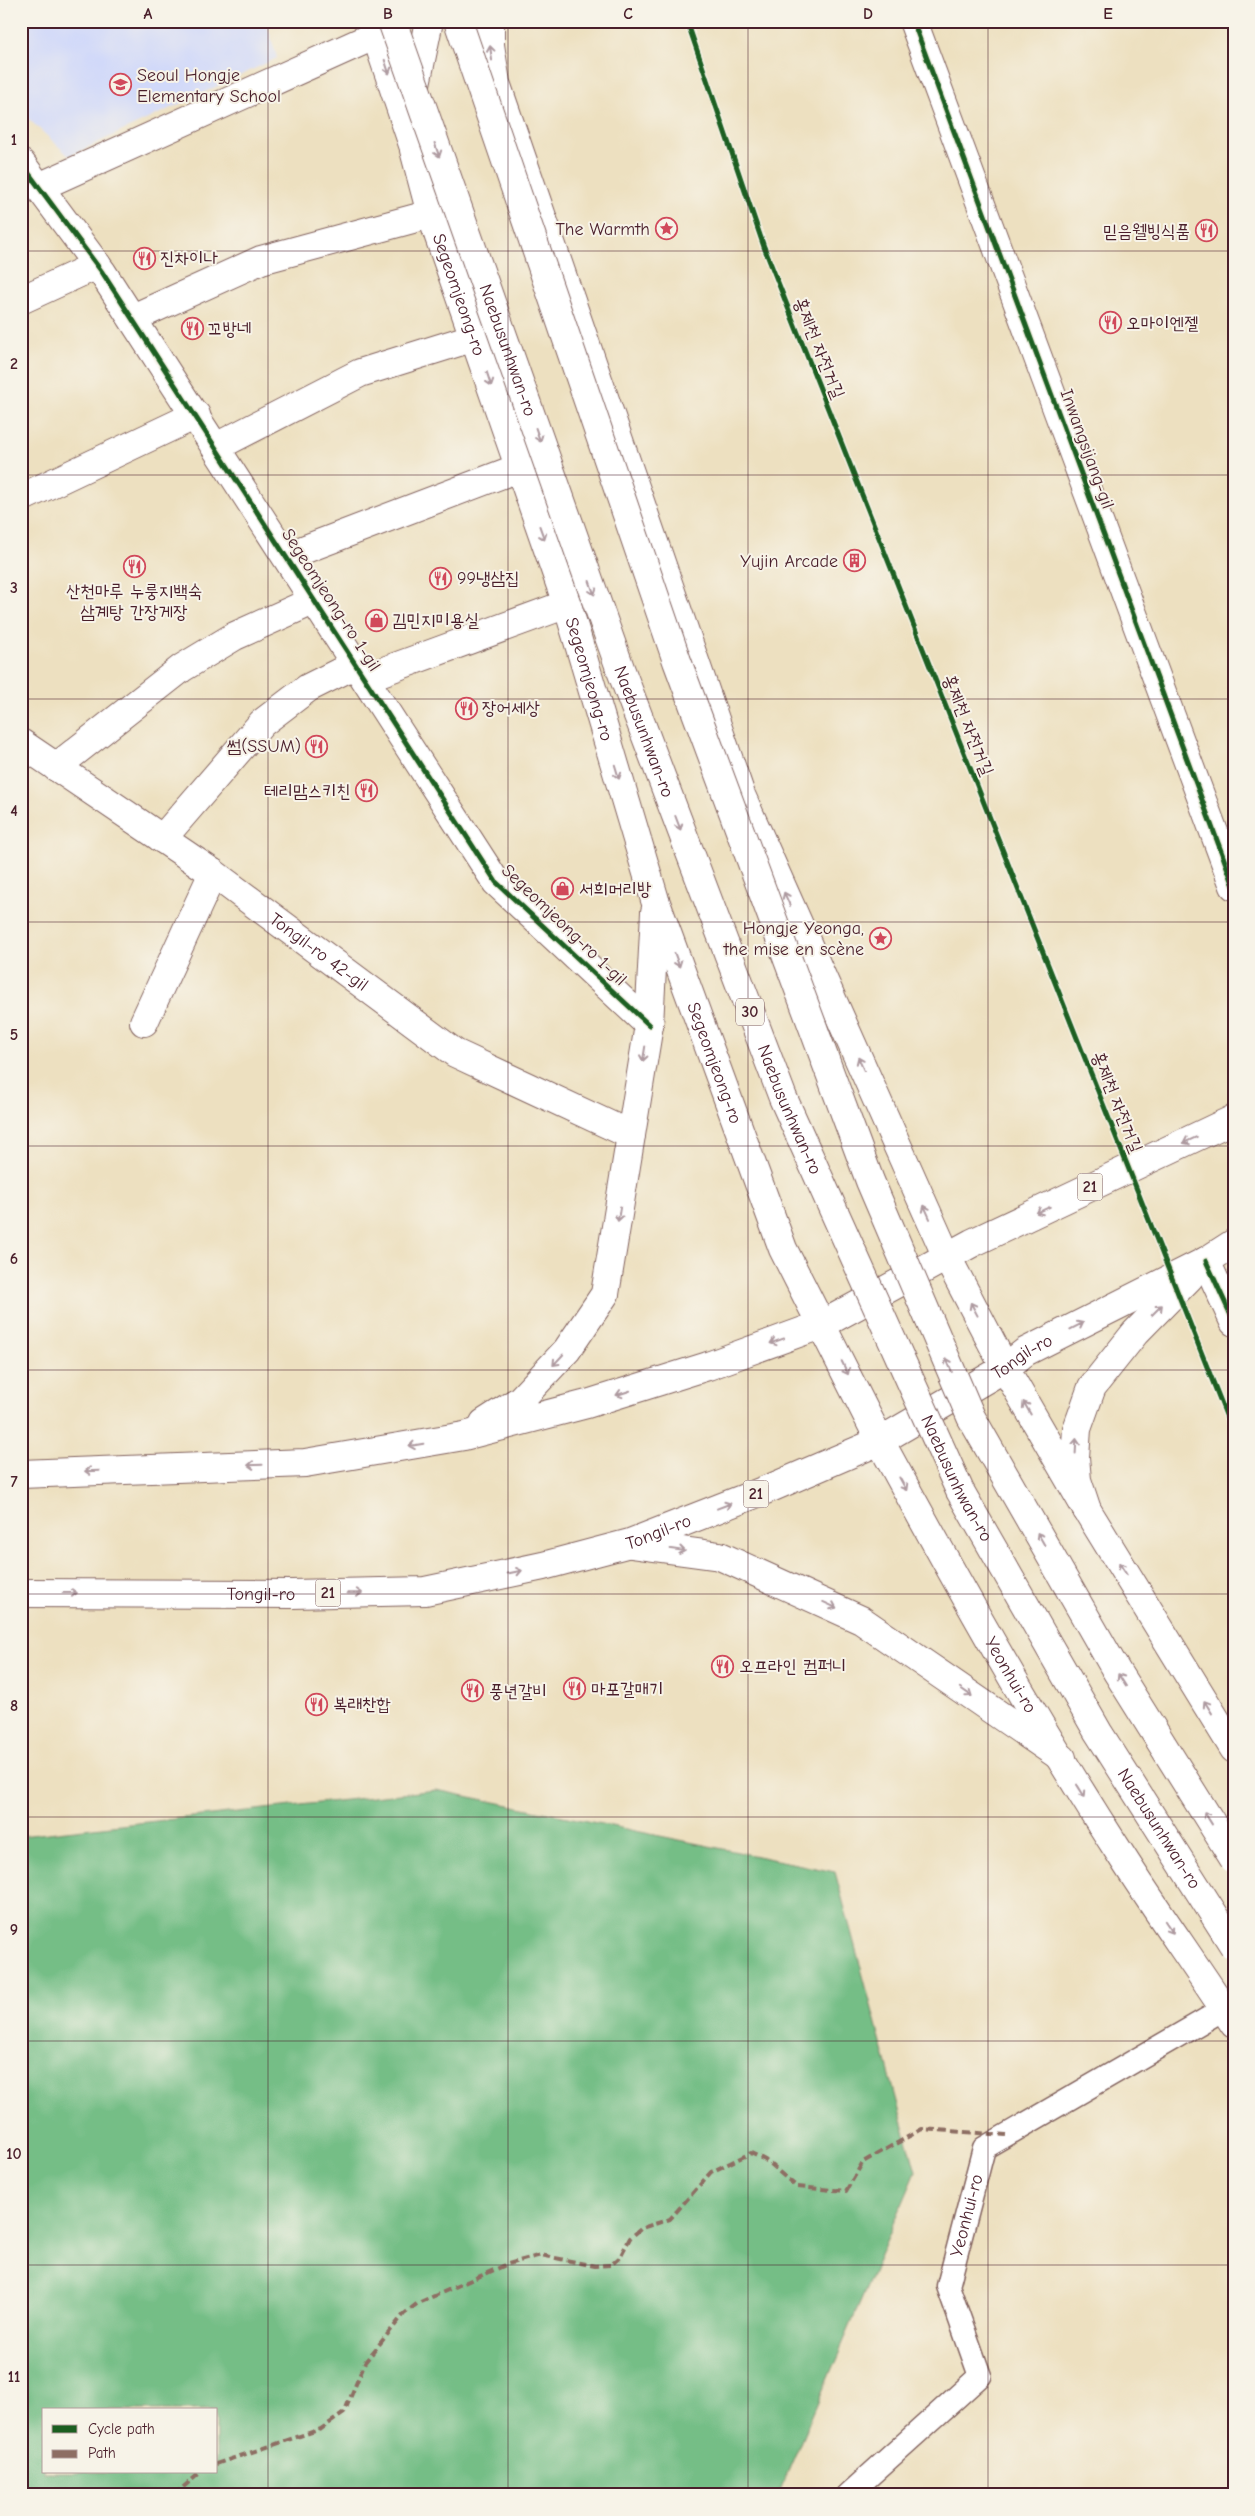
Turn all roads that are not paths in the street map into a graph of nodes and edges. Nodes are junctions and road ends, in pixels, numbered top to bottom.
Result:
1 (429, 21) edge
2 (458, 21) edge
3 (490, 21) edge
4 (913, 21) edge
5 (380, 26) edge
6 (414, 150) junction
7 (21, 163) edge
8 (39, 187) junction
9 (431, 214) junction
10 (97, 265) junction
11 (21, 300) edge
12 (133, 318) junction
13 (475, 337) junction
14 (196, 415) junction
15 (216, 447) junction
16 (518, 468) junction
17 (21, 498) edge
18 (286, 556) junction
19 (315, 600) junction
20 (567, 604) junction
21 (361, 671) junction
22 (21, 743) edge
23 (56, 768) junction
24 (162, 839) junction
25 (212, 874) junction
26 (1234, 886) edge
27 (655, 900) junction
28 (144, 1022) dead end
29 (649, 1025) junction
30 (1234, 1119) edge
31 (631, 1135) junction
32 (1234, 1243) edge
33 (947, 1257) junction
34 (1206, 1261) junction
35 (1234, 1322) edge
36 (823, 1324) junction
37 (1005, 1368) junction
38 (464, 1436) junction
39 (880, 1441) junction
40 (21, 1474) edge
41 (1087, 1510) junction
42 (630, 1543) junction
43 (21, 1593) edge
44 (1234, 1748) edge
45 (1062, 1758) junction
46 (1234, 1859) edge
47 (1234, 1946) edge
48 (1229, 2016) edge
49 (848, 2495) edge

1 - 6 main road, Segeomjeong-ro
46 -> 2 main road, bridge
33 -> 3 main road
4 - 26 main road, Inwangsijang-gil
5 -> 6 main road
5 - 8 main road
5 -> 47 main road, Naebusunhwan-ro / 30, bridge
6 - 9 main road, Segeomjeong-ro
7 - 8 main road, Segeomjeong-ro 1-gil
8 - 10 main road, Segeomjeong-ro 1-gil
9 - 12 main road
9 - 13 main road, Segeomjeong-ro
10 - 11 main road
10 - 12 main road, Segeomjeong-ro 1-gil
12 - 14 main road, Segeomjeong-ro 1-gil
13 - 15 main road
13 -> 16 main road, Segeomjeong-ro
14 - 15 main road, Segeomjeong-ro 1-gil
14 - 17 main road
15 - 18 main road, Segeomjeong-ro 1-gil
16 - 18 main road, Segeomjeong-ro 1-gil
16 -> 20 main road, Segeomjeong-ro
18 - 19 main road, Segeomjeong-ro 1-gil
19 - 21 main road, Segeomjeong-ro 1-gil
19 - 23 main road, Segeomjeong-ro 1-gil
20 - 21 main road, Segeomjeong-ro 1-gil
20 -> 27 main road, Segeomjeong-ro
21 - 24 main road, Segeomjeong-ro 1-gil
21 - 29 main road, Segeomjeong-ro 1-gil
22 - 23 main road, Tongil-ro 42-gil
23 - 24 main road, Tongil-ro 42-gil
24 - 25 main road, Tongil-ro 42-gil
25 - 28 main road
25 - 31 main road, Tongil-ro 42-gil
27 - 29 main road
27 -> 36 main road, Segeomjeong-ro
29 -> 31 main road
30 -> 33 main road, 21
31 -> 38 main road
32 - 34 main road, Tongil-ro
33 - 36 main road, 21
37 -> 33 main road
34 - 35 main road
37 -> 34 main road, Tongil-ro
41 -> 34 main road
36 -> 38 main road, 21
36 -> 39 main road, Yeonhui-ro
37 - 39 main road, Tongil-ro
41 -> 37 main road
38 -> 40 main road, 21
42 -> 39 main road, Tongil-ro / 21
39 -> 45 main road, Yeonhui-ro
44 -> 41 main road
43 -> 42 main road, Tongil-ro / 21
42 -> 45 main road
45 -> 48 main road, Yeonhui-ro
48 - 49 lane, Yeonhui-ro

